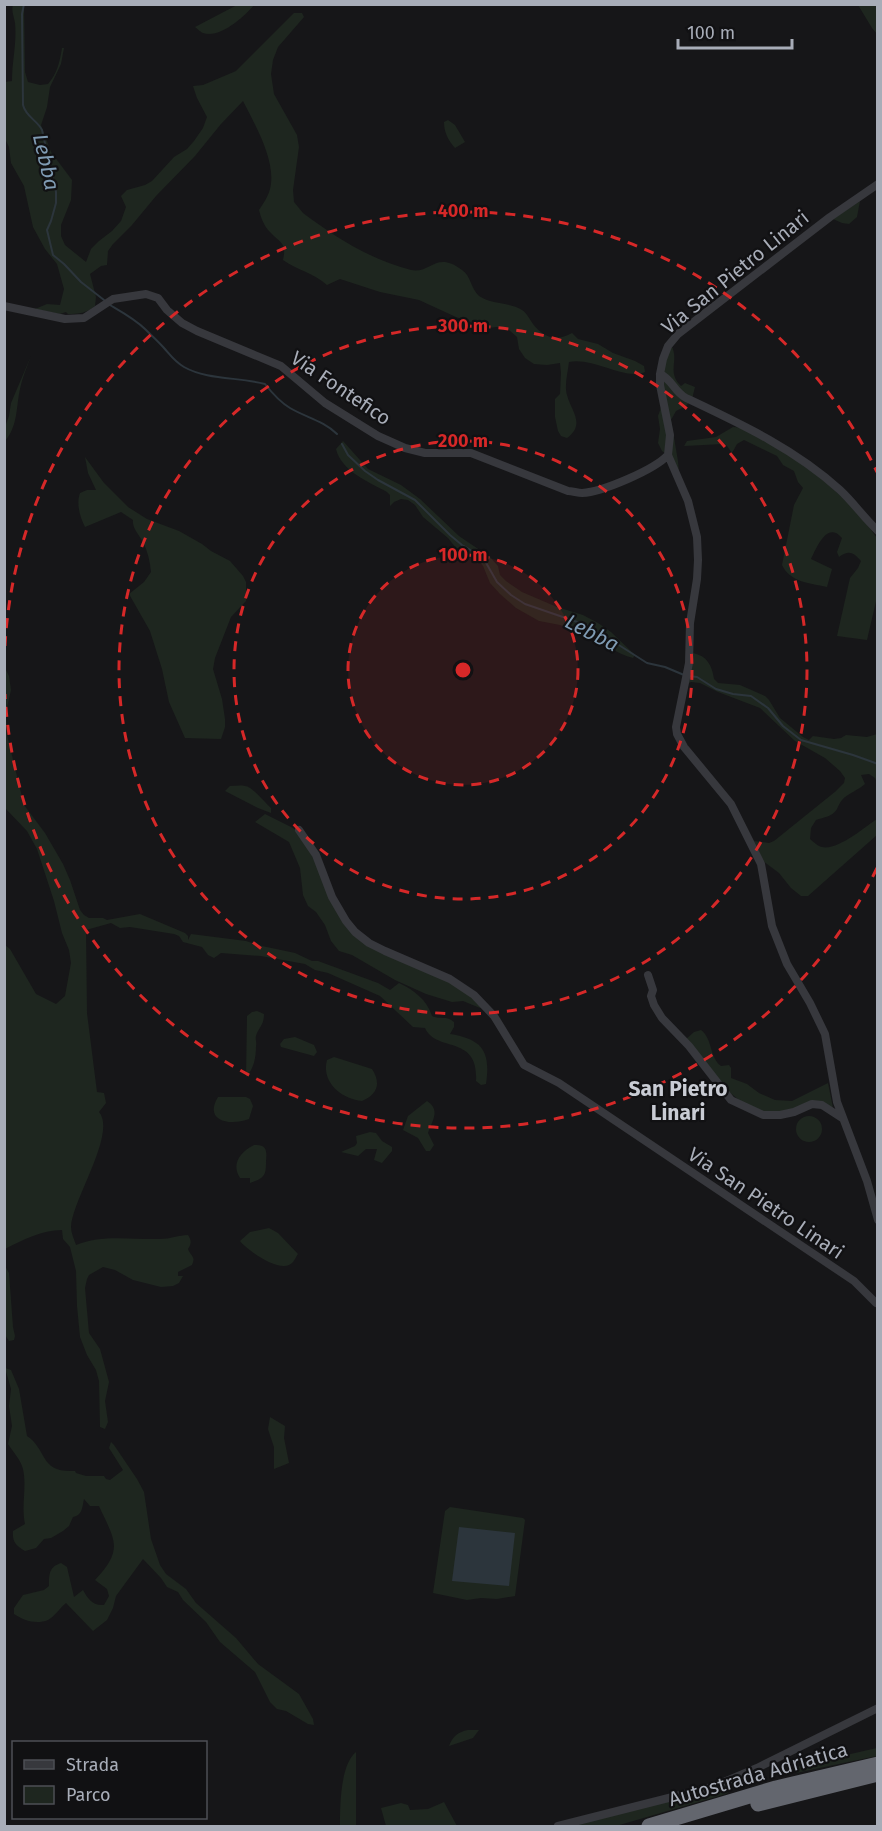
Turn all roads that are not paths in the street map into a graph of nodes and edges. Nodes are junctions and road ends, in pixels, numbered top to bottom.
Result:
1 (878, 184) edge
2 (4, 306) edge
3 (660, 374) junction
4 (668, 455) junction
5 (878, 531) edge
6 (299, 831) dead end
7 (648, 975) dead end
8 (843, 1118) junction
9 (878, 1220) edge
10 (877, 1305) edge
11 (878, 1708) edge
12 (878, 1764) edge
13 (878, 1774) edge
14 (558, 1827) edge
15 (649, 1827) edge
16 (683, 1827) edge

1 - 3 street, Via San Pietro Linari
2 - 4 street, Via Fontefico
3 - 4 street, Via San Pietro Linari
3 - 5 street
4 - 8 street, Via San Pietro Linari
6 - 10 street, Via San Pietro Linari
7 - 8 street
8 - 9 street, Via San Pietro Linari
11 - 14 street
12 - 15 highway, Autostrada Adriatica
13 - 16 highway, Autostrada Adriatica

